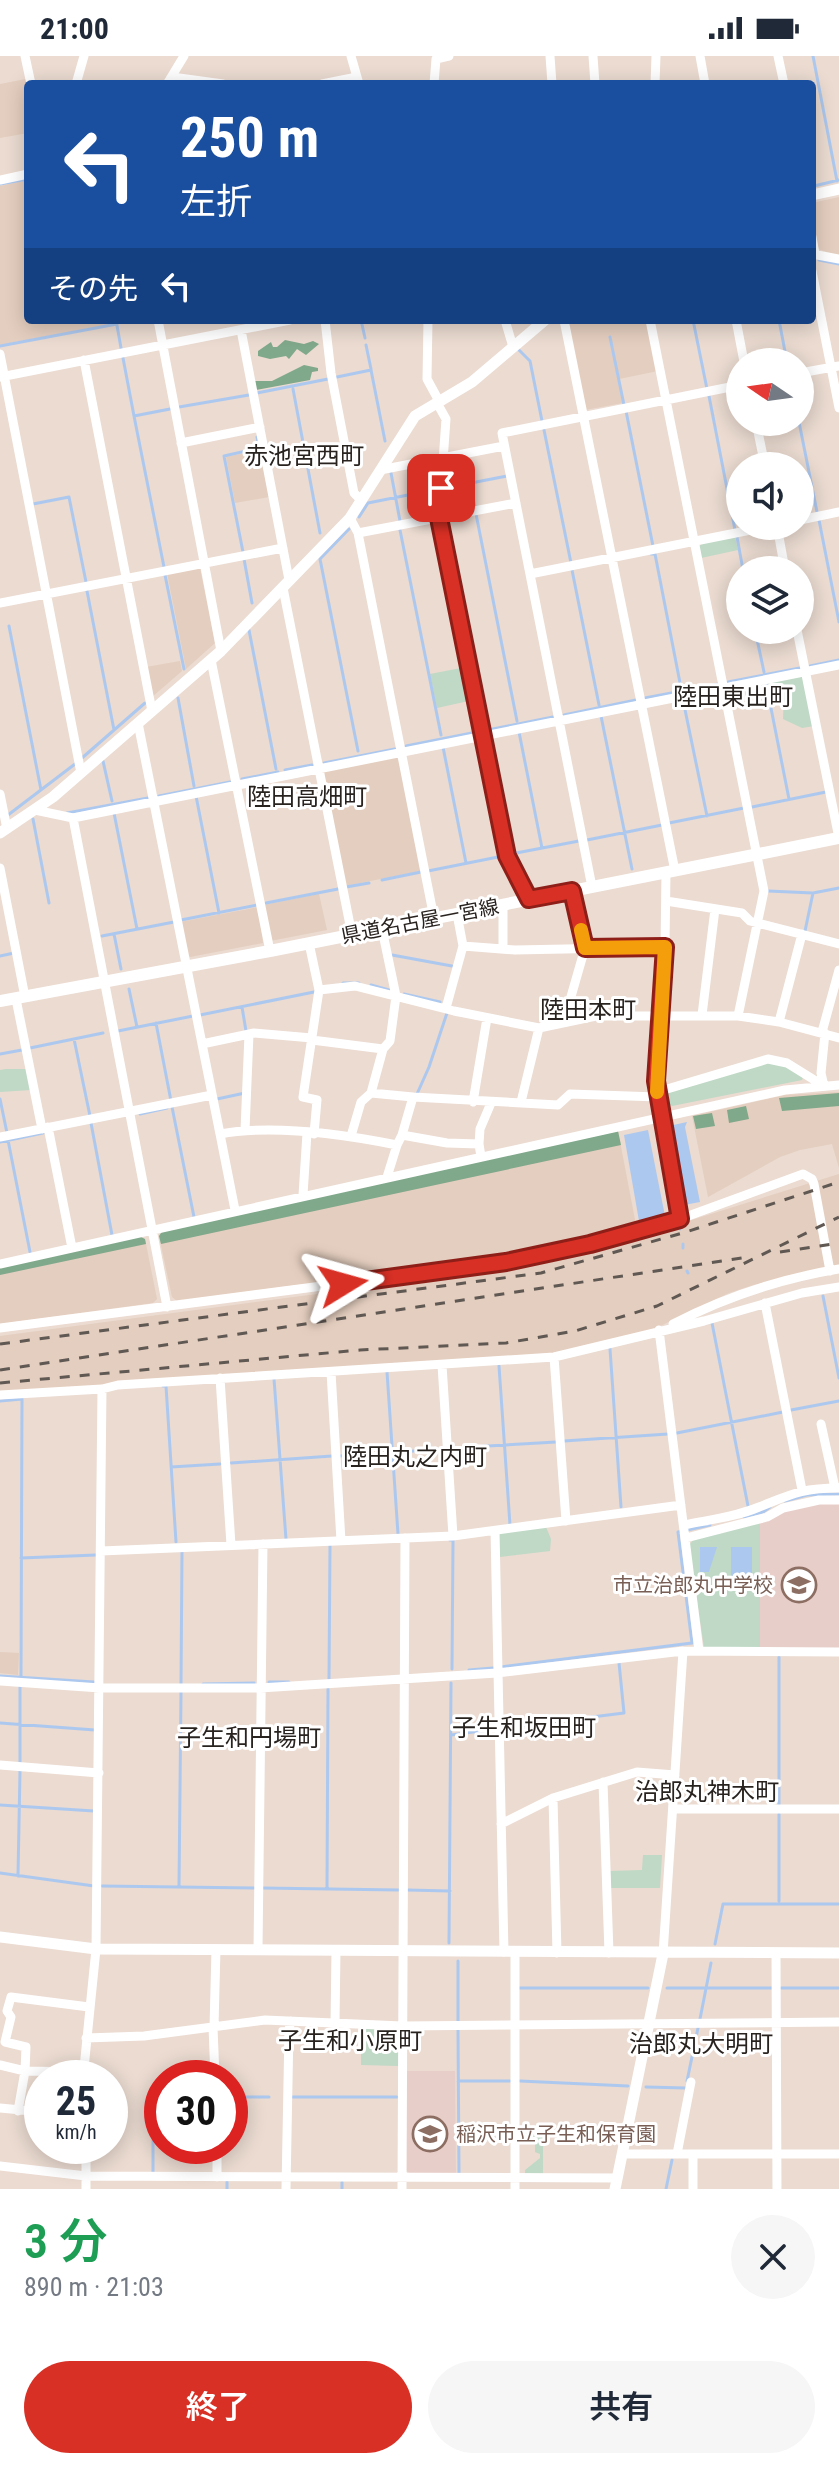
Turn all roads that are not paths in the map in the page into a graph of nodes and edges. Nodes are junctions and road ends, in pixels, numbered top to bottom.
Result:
1 (25, 56) edge
2 (84, 56) edge
3 (184, 56) edge
4 (351, 56) edge
5 (449, 56) edge
6 (550, 56) edge
7 (593, 56) edge
8 (656, 56) edge
9 (700, 56) edge
10 (778, 56) edge
11 (30, 80) edge
12 (77, 80) edge
13 (169, 80) edge
14 (358, 80) edge
15 (434, 80) edge
16 (552, 80) edge
17 (595, 80) edge
18 (655, 80) edge
19 (704, 80) edge
20 (783, 80) edge
21 (24, 175) edge
22 (0, 180) edge
23 (839, 189) edge
24 (816, 194) edge
25 (816, 254) edge
26 (839, 259) edge
27 (816, 288) edge
28 (159, 324) edge
29 (259, 324) edge
30 (325, 324) edge
31 (428, 324) edge
32 (506, 324) edge
33 (540, 324) edge
34 (565, 324) edge
35 (651, 324) edge
36 (737, 324) edge
37 (241, 330) junction
38 (163, 344) junction
39 (513, 347) junction
40 (741, 348) edge
41 (0, 354) edge
42 (84, 360) junction
43 (835, 367) edge
44 (814, 371) edge
45 (2, 376) edge
46 (726, 388) edge
47 (666, 400) junction
48 (438, 402) junction
49 (839, 408) edge
50 (584, 417) junction
51 (260, 427) junction
52 (181, 443) junction
53 (504, 446) junction
54 (443, 458) junction
55 (380, 470) junction
56 (361, 500) junction
57 (516, 503) junction
58 (839, 512) edge
59 (814, 517) edge
60 (350, 518) junction
61 (439, 518) junction
62 (358, 533) junction
63 (726, 535) edge
64 (694, 541) junction
65 (283, 548) junction
66 (612, 558) junction
67 (204, 563) junction
68 (530, 574) junction
69 (126, 579) junction
70 (286, 584) junction
71 (46, 594) junction
72 (0, 603) edge
73 (800, 644) edge
74 (221, 651) junction
75 (211, 660) junction
76 (839, 665) edge
77 (806, 671) junction
78 (724, 688) junction
79 (641, 704) junction
80 (152, 711) junction
81 (559, 721) junction
82 (138, 723) junction
83 (483, 736) junction
84 (401, 752) junction
85 (319, 769) junction
86 (81, 773) junction
87 (236, 785) junction
88 (0, 794) edge
89 (154, 802) junction
90 (35, 810) junction
91 (73, 818) junction
92 (3, 831) edge
93 (839, 838) edge
94 (757, 855) junction
95 (0, 868) edge
96 (670, 872) junction
97 (592, 887) junction
98 (572, 891) junction
99 (529, 899) junction
100 (666, 901) junction
101 (503, 905) junction
102 (715, 909) junction
103 (457, 914) junction
104 (434, 918) junction
105 (758, 923) junction
106 (382, 929) junction
107 (802, 934) junction
108 (352, 935) junction
109 (309, 943) junction
110 (839, 944) edge
111 (463, 946) junction
112 (665, 947) junction
113 (503, 948) junction
114 (585, 948) junction
115 (270, 951) junction
116 (186, 967) junction
117 (839, 970) edge
118 (103, 983) junction
119 (319, 990) junction
120 (396, 996) junction
121 (21, 998) junction
122 (0, 1001) edge
123 (446, 1008) junction
124 (660, 1014) junction
125 (702, 1015) junction
126 (738, 1016) junction
127 (487, 1018) junction
128 (568, 1021) junction
129 (779, 1022) junction
130 (539, 1028) junction
131 (824, 1032) junction
132 (249, 1034) junction
133 (839, 1038) edge
134 (312, 1039) junction
135 (202, 1044) junction
136 (383, 1049) junction
137 (839, 1085) edge
138 (824, 1086) junction
139 (371, 1093) junction
140 (212, 1095) junction
141 (658, 1095) junction
142 (413, 1097) junction
143 (473, 1102) junction
144 (521, 1102) junction
145 (491, 1103) junction
146 (128, 1112) junction
147 (660, 1118) junction
148 (45, 1128) junction
149 (245, 1130) junction
150 (220, 1134) junction
151 (310, 1134) junction
152 (402, 1135) junction
153 (351, 1136) junction
154 (0, 1137) edge
155 (479, 1144) junction
156 (397, 1145) junction
157 (481, 1157) junction
158 (387, 1177) junction
159 (303, 1195) junction
160 (235, 1210) junction
161 (680, 1219) junction
162 (152, 1230) junction
163 (72, 1248) junction
164 (0, 1264) edge
165 (834, 1270) edge
166 (839, 1287) edge
167 (765, 1303) junction
168 (167, 1307) junction
169 (0, 1328) edge
170 (659, 1330) junction
171 (554, 1357) junction
172 (442, 1365) junction
173 (331, 1372) junction
174 (220, 1378) junction
175 (102, 1389) junction
176 (0, 1395) edge
177 (821, 1424) dead end
178 (837, 1488) edge
179 (802, 1490) junction
180 (839, 1500) edge
181 (681, 1505) junction
182 (566, 1521) junction
183 (495, 1531) junction
184 (685, 1531) junction
185 (453, 1536) junction
186 (405, 1538) junction
187 (341, 1541) junction
188 (263, 1544) junction
189 (231, 1545) junction
190 (101, 1551) junction
191 (683, 1651) junction
192 (699, 1651) junction
193 (839, 1652) edge
194 (497, 1673) junction
195 (404, 1680) junction
196 (0, 1681) edge
197 (100, 1688) junction
198 (260, 1688) junction
199 (0, 1765) edge
200 (99, 1773) junction
201 (675, 1775) junction
202 (603, 1782) junction
203 (553, 1798) junction
204 (673, 1809) junction
205 (839, 1809) edge
206 (501, 1824) junction
207 (0, 1937) edge
208 (96, 1949) junction
209 (216, 1949) junction
210 (258, 1949) junction
211 (336, 1950) junction
212 (402, 1951) junction
213 (510, 1952) junction
214 (557, 1953) junction
215 (609, 1953) junction
216 (776, 1953) junction
217 (839, 1953) edge
218 (663, 1954) junction
219 (89, 2007) junction
220 (291, 2021) junction
221 (650, 2021) junction
222 (776, 2022) junction
223 (839, 2022) edge
224 (335, 2023) junction
225 (515, 2024) junction
226 (402, 2026) junction
227 (213, 2027) junction
228 (86, 2038) junction
229 (25, 2060) edge
230 (84, 2060) edge
231 (214, 2060) edge
232 (0, 2065) edge
233 (24, 2071) edge
234 (24, 2077) edge
235 (691, 2082) dead end
236 (0, 2108) edge
237 (18, 2111) junction
238 (24, 2111) edge
239 (622, 2154) junction
240 (677, 2154) junction
241 (693, 2154) junction
242 (777, 2154) junction
243 (839, 2154) edge
244 (86, 2164) edge
245 (217, 2164) edge
246 (0, 2166) edge
247 (86, 2176) junction
248 (170, 2177) junction
249 (217, 2177) junction
250 (286, 2177) junction
251 (402, 2177) junction
252 (515, 2178) junction
253 (616, 2183) edge
254 (86, 2189) edge
255 (170, 2189) edge
256 (286, 2189) edge
257 (402, 2189) edge
258 (515, 2189) edge
259 (693, 2189) edge
260 (777, 2189) edge

1 - 11 street
2 - 12 street
3 - 13 street
4 - 14 street
5 - 15 street
6 - 16 street
7 - 17 street
8 - 18 street
9 - 19 street
10 - 20 street
21 - 22 street
23 - 24 street
25 - 26 street
27 - 43 street
28 - 38 street
29 - 37 street
30 - 56 street
31 - 48 street
32 - 39 street
33 - 39 street
34 - 50 street
35 - 47 street
36 - 40 street
37 - 38 street
37 - 51 street
38 - 42 street
38 - 52 street
39 - 48 street
41 - 45 street
42 - 45 street
42 - 69 street
43 - 44 street
43 - 49 street
45 - 71 street
46 - 47 street
47 - 50 street
47 - 64 street
48 - 54 street
48 - 55 street
50 - 53 street
50 - 66 street
51 - 52 street
51 - 65 street
52 - 67 street
53 - 54 street
53 - 57 street
54 - 55 street
54 - 61 street
55 - 56 street
56 - 60 street
57 - 61 street
57 - 68 street
58 - 59 street
60 - 62 street
60 - 70 street
61 - 62 street
61 - 83 street
62 - 84 street
63 - 64 street
64 - 66 street
64 - 78 street
65 - 67 street
65 - 70 street
66 - 68 street
66 - 79 street
67 - 69 street
67 - 74 street
68 - 81 street
69 - 71 street
69 - 80 street
70 - 74 street
70 - 85 street
71 - 72 street
71 - 86 street
73 - 77 street
74 - 75 street
75 - 80 street
75 - 87 street
76 - 77 street
77 - 78 street
77 - 93 street
78 - 79 street
78 - 94 street
79 - 81 street
79 - 96 street
80 - 82 street
81 - 83 street
81 - 97 street
82 - 86 street
82 - 89 street
83 - 84 street
83 - 99 street
84 - 85 street
84 - 104 street
85 - 87 street
85 - 108 street
86 - 90 street
87 - 89 street
87 - 115 street
88 - 92 street
89 - 91 street
89 - 116 street
90 - 91 street
90 - 92 street
91 - 118 street
93 - 94 main road, 県道名古屋一宮線
94 - 96 main road, 県道名古屋一宮線
94 - 105 street
95 - 121 street
96 - 97 main road, 県道名古屋一宮線
96 - 100 street
97 - 98 main road, 県道名古屋一宮線
98 - 99 main road, 県道名古屋一宮線
98 - 114 street
99 - 101 main road, 県道名古屋一宮線
100 - 102 street
100 - 112 street
101 - 103 main road, 県道名古屋一宮線
101 - 113 street
102 - 105 street
102 - 125 street
103 - 104 main road, 県道名古屋一宮線
103 - 111 street
104 - 106 main road, 県道名古屋一宮線
105 - 107 street
105 - 126 street
106 - 108 main road, 県道名古屋一宮線
106 - 120 street
107 - 110 street
107 - 129 street
108 - 109 main road, 県道名古屋一宮線
109 - 115 main road, 県道名古屋一宮線
109 - 119 street
111 - 113 street
111 - 123 street
112 - 114 street
112 - 124 street
113 - 114 street
114 - 128 street
115 - 116 main road, 県道名古屋一宮線
116 - 118 main road, 県道名古屋一宮線
116 - 135 street
117 - 131 street
118 - 121 main road, 県道名古屋一宮線
118 - 146 street
119 - 120 street
119 - 134 street
120 - 123 street
120 - 136 street
121 - 122 main road, 県道名古屋一宮線
121 - 148 street
123 - 127 street
124 - 125 street
124 - 128 street
124 - 141 street
125 - 126 street
126 - 129 street
127 - 130 street
127 - 143 street
128 - 130 street
129 - 131 street
130 - 144 street
131 - 133 street
131 - 138 street
132 - 134 street
132 - 135 street
132 - 149 street
134 - 136 street
134 - 151 street
135 - 140 street
136 - 139 street
137 - 138 street
138 - 141 street
138 - 147 street
139 - 142 street
139 - 153 street
140 - 146 street
140 - 150 street
141 - 144 street
141 - 147 street
142 - 143 street
142 - 152 street
143 - 145 street
144 - 145 street
145 - 155 street
146 - 148 street
146 - 162 street
147 - 157 street
147 - 161 street
148 - 154 street
148 - 163 street
149 - 150 street
149 - 151 street
150 - 160 street
151 - 153 street
151 - 159 street
152 - 155 street
152 - 156 street
153 - 156 street
155 - 157 street
156 - 158 street
157 - 158 street
158 - 159 street
159 - 160 street
160 - 162 street
161 - 165 street
161 - 168 street
162 - 163 street
162 - 168 street
163 - 164 street
165 - 170 street
166 - 167 street
167 - 170 street
167 - 179 street
168 - 169 street
170 - 171 street
170 - 181 street
171 - 172 street
171 - 182 street
172 - 173 street
172 - 185 street
173 - 174 street
173 - 187 street
174 - 175 street
174 - 189 street
175 - 176 street
175 - 190 street
177 - 178 street
178 - 179 street
179 - 184 street
180 - 184 street
181 - 182 street
181 - 184 street
182 - 183 street
183 - 185 street
183 - 194 street
184 - 192 street
185 - 186 street
186 - 187 street
186 - 195 street
187 - 188 street
188 - 189 street
188 - 198 street
189 - 190 street
190 - 197 street
191 - 192 street
191 - 194 street
191 - 201 street
192 - 193 street
194 - 195 street
194 - 206 street
195 - 198 street
195 - 212 street
196 - 197 street
197 - 198 street
197 - 200 street
198 - 210 street
199 - 200 street
200 - 208 street
201 - 202 street
201 - 204 street
202 - 203 street
202 - 215 street
203 - 206 street
203 - 214 street
204 - 205 street
204 - 218 street
206 - 213 street
207 - 208 street
208 - 209 street
208 - 219 street
209 - 210 street
209 - 227 street
210 - 211 street
211 - 212 street
211 - 224 street
212 - 213 street
212 - 226 street
213 - 214 street
213 - 225 street
214 - 215 street
215 - 218 street
216 - 217 street
216 - 218 street
216 - 222 street
218 - 221 street
219 - 228 street
219 - 229 street
220 - 224 street
220 - 227 street
220 - 250 street
221 - 222 street
221 - 225 street
221 - 239 street
222 - 223 street
222 - 242 street
224 - 226 street
225 - 226 street
225 - 252 street
226 - 251 street
227 - 228 street
227 - 231 street
228 - 230 street
232 - 233 street
234 - 237 street
235 - 240 street
236 - 237 street
237 - 238 street
239 - 240 street
239 - 253 street
240 - 241 street
241 - 242 street
241 - 259 street
242 - 243 street
242 - 260 street
244 - 247 street
245 - 249 street
246 - 247 street
247 - 248 street
247 - 254 street
248 - 249 street
248 - 255 street
249 - 250 street
250 - 251 street
250 - 256 street
251 - 252 street
251 - 257 street
252 - 253 street
252 - 258 street

